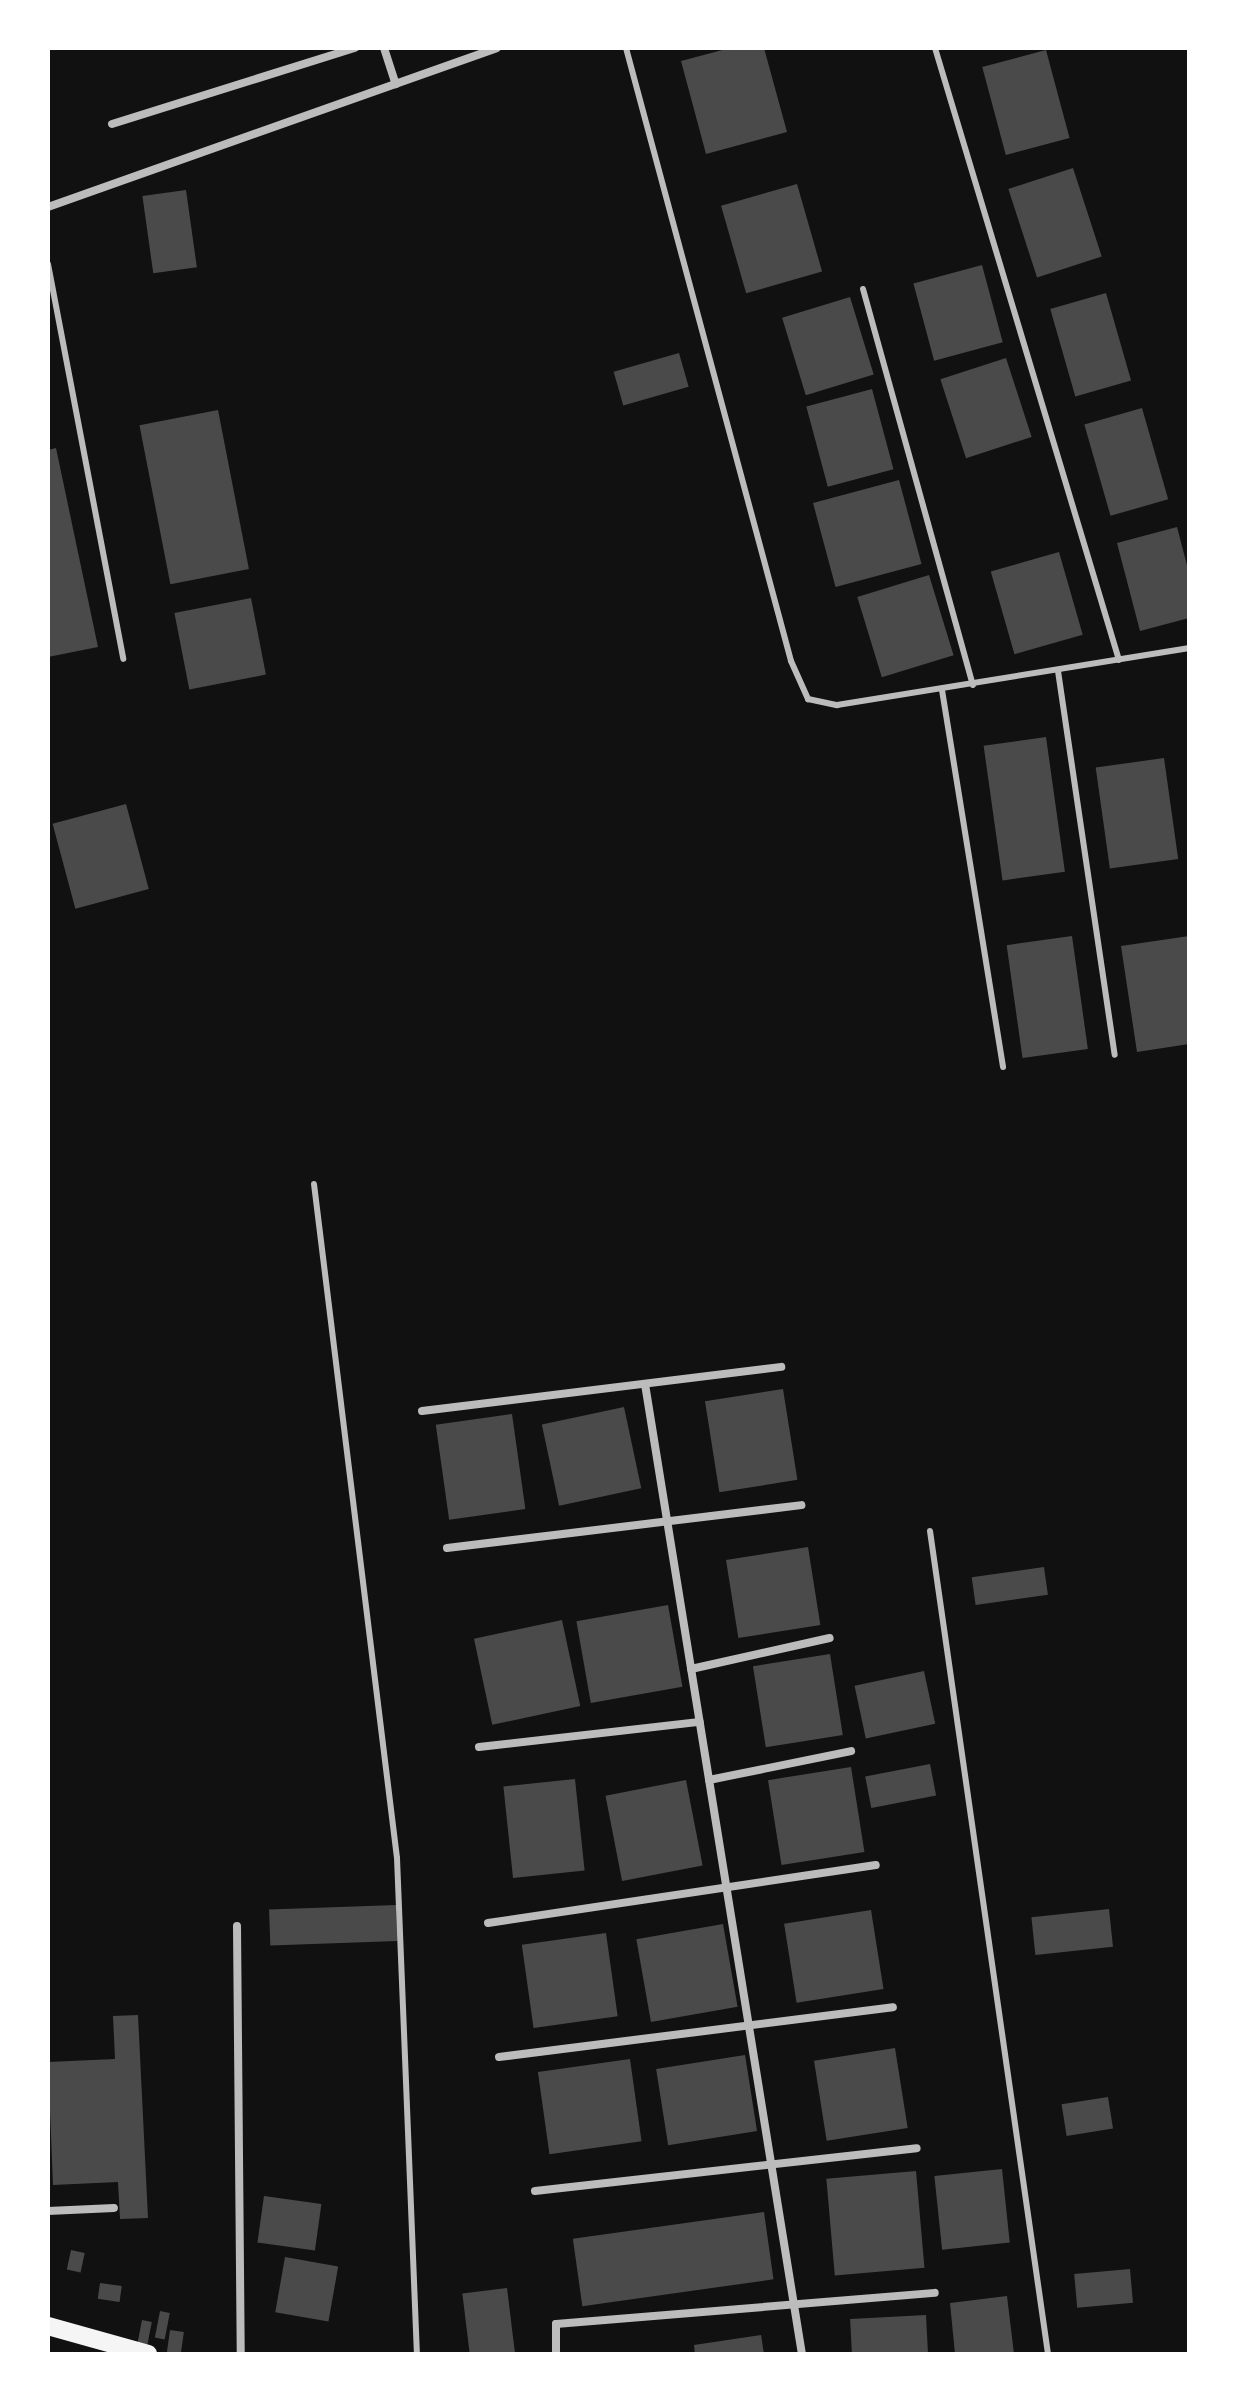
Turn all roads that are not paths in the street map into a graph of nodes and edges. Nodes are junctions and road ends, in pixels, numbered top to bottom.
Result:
1 (355, 48) edge
2 (384, 48) edge
3 (497, 48) edge
4 (626, 48) edge
5 (935, 48) edge
6 (396, 84) junction
7 (112, 124) dead end
8 (48, 207) edge
9 (48, 264) edge
10 (863, 289) dead end
11 (1189, 648) edge
12 (123, 659) dead end
13 (1119, 660) junction
14 (1058, 671) junction
15 (973, 685) junction
16 (942, 690) junction
17 (1115, 1055) dead end
18 (1003, 1067) dead end
19 (314, 1184) dead end
20 (781, 1367) dead end
21 (645, 1384) junction
22 (422, 1411) dead end
23 (801, 1505) dead end
24 (667, 1521) junction
25 (930, 1531) dead end
26 (447, 1548) dead end
27 (830, 1638) dead end
28 (691, 1669) junction
29 (700, 1722) junction
30 (479, 1747) dead end
31 (851, 1751) dead end
32 (709, 1780) junction
33 (876, 1865) dead end
34 (727, 1888) junction
35 (488, 1923) dead end
36 (237, 1926) dead end
37 (893, 2007) dead end
38 (749, 2025) junction
39 (499, 2057) dead end
40 (917, 2148) dead end
41 (772, 2164) junction
42 (535, 2191) dead end
43 (114, 2208) dead end
44 (48, 2211) edge
45 (935, 2293) dead end
46 (795, 2306) junction
47 (48, 2326) edge
48 (148, 2354) edge
49 (241, 2354) edge
50 (417, 2354) edge
51 (556, 2354) edge
52 (802, 2354) edge
53 (1048, 2354) edge

1 - 7 street
2 - 6 street
3 - 6 street
4 - 16 lane
5 - 13 lane
6 - 8 street
9 - 12 lane
10 - 15 lane
11 - 13 lane
13 - 14 lane
14 - 15 lane
14 - 17 lane
15 - 16 lane
16 - 18 lane
19 - 50 lane
20 - 21 street
21 - 22 street
21 - 24 street
23 - 24 street
24 - 26 street
24 - 28 street
25 - 53 lane
27 - 28 street
28 - 29 street
29 - 30 street
29 - 32 street
31 - 32 street
32 - 34 street
33 - 34 street
34 - 35 street
34 - 38 street
36 - 49 street
37 - 38 street
38 - 39 street
38 - 41 street
40 - 41 street
41 - 42 street
41 - 46 street
43 - 44 street
45 - 46 street
46 - 51 street
46 - 52 street
47 - 48 main road

